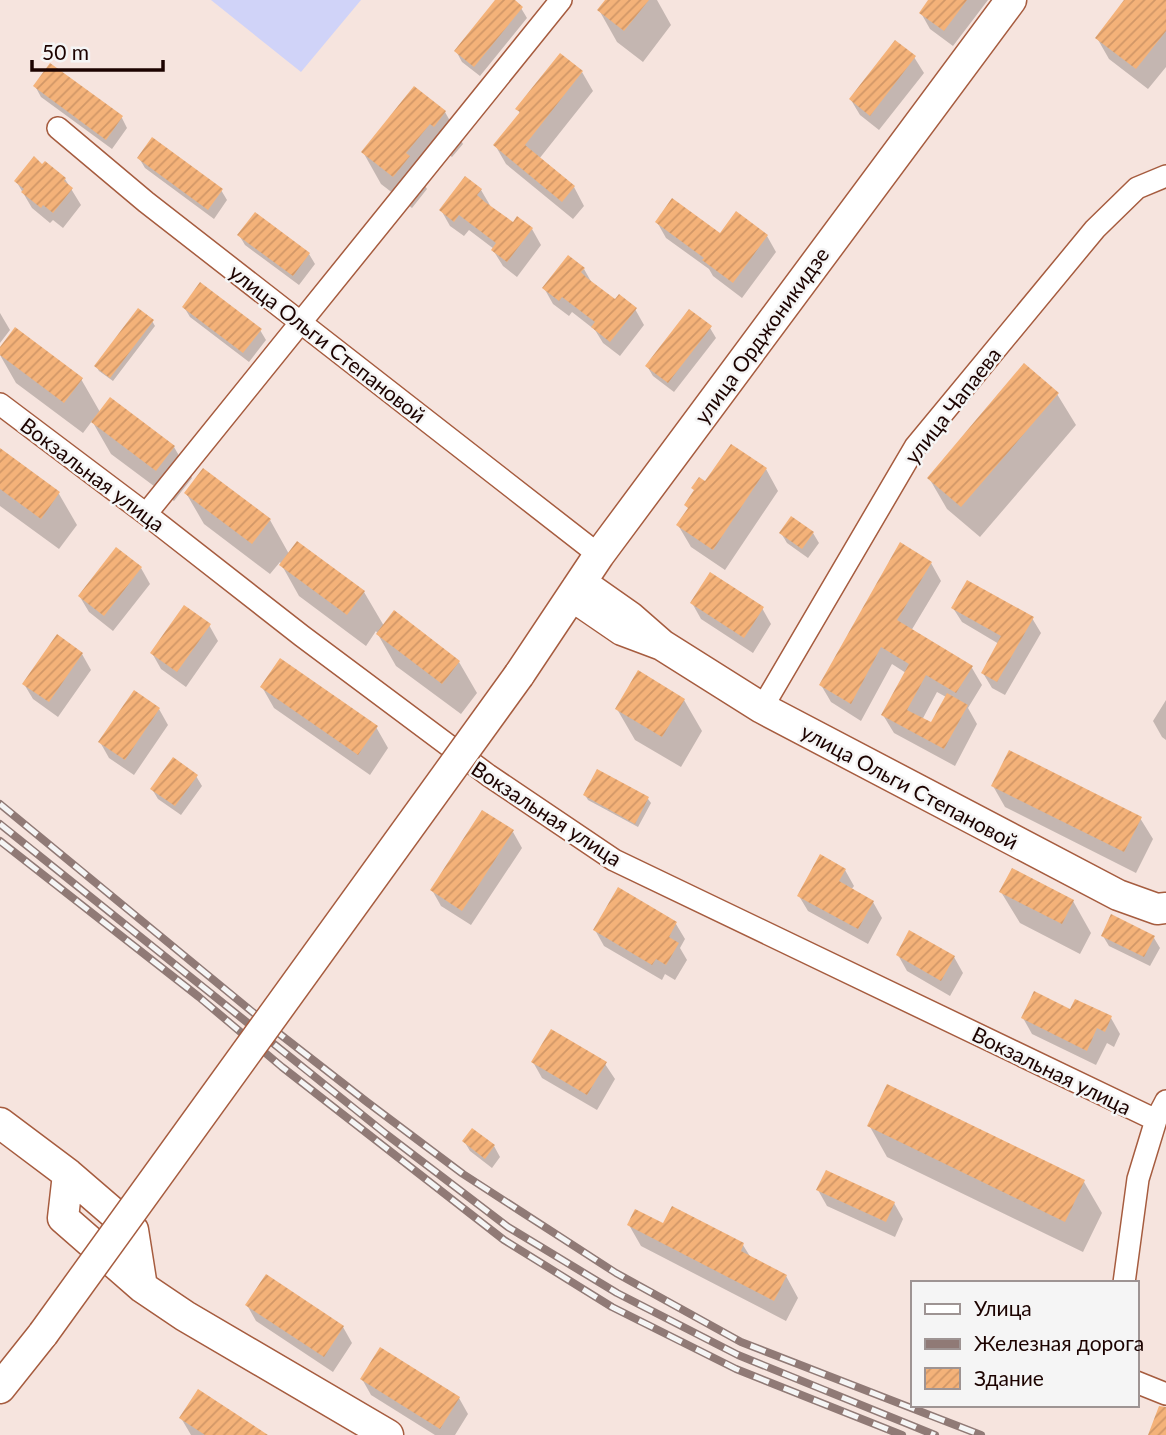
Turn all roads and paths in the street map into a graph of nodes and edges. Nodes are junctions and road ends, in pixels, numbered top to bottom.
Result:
1 (561, 0) edge
2 (1011, 0) edge
3 (58, 128) dead end
4 (1166, 176) edge
5 (301, 322) junction
6 (0, 404) edge
7 (146, 514) junction
8 (599, 555) junction
9 (577, 588) junction
10 (626, 623) junction
11 (541, 643) junction
12 (762, 708) junction
13 (1166, 908) edge
14 (1161, 1111) edge
15 (0, 1123) edge
16 (1124, 1281) edge
17 (1138, 1383) edge
18 (0, 1388) edge
19 (1166, 1394) edge
20 (388, 1435) edge

1 - 5 street
2 - 8 main road, улица Орджоникидзе
3 - 5 street, улица Ольги Степановой
4 - 12 street, улица Чапаева
5 - 7 street
5 - 8 street, улица Ольги Степановой
6 - 7 street, Вокзальная улица
7 - 14 street, Вокзальная улица
8 - 9 main road, улица Орджоникидзе
8 - 10 main road
9 - 10 main road, улица Ольги Степановой
9 - 11 main road, улица Орджоникидзе
10 - 11 main road
10 - 12 main road, улица Ольги Степановой
11 - 18 main road, улица Орджоникидзе, bridge
12 - 13 main road, улица Ольги Степановой
14 - 16 street
15 - 20 main road
17 - 19 street

